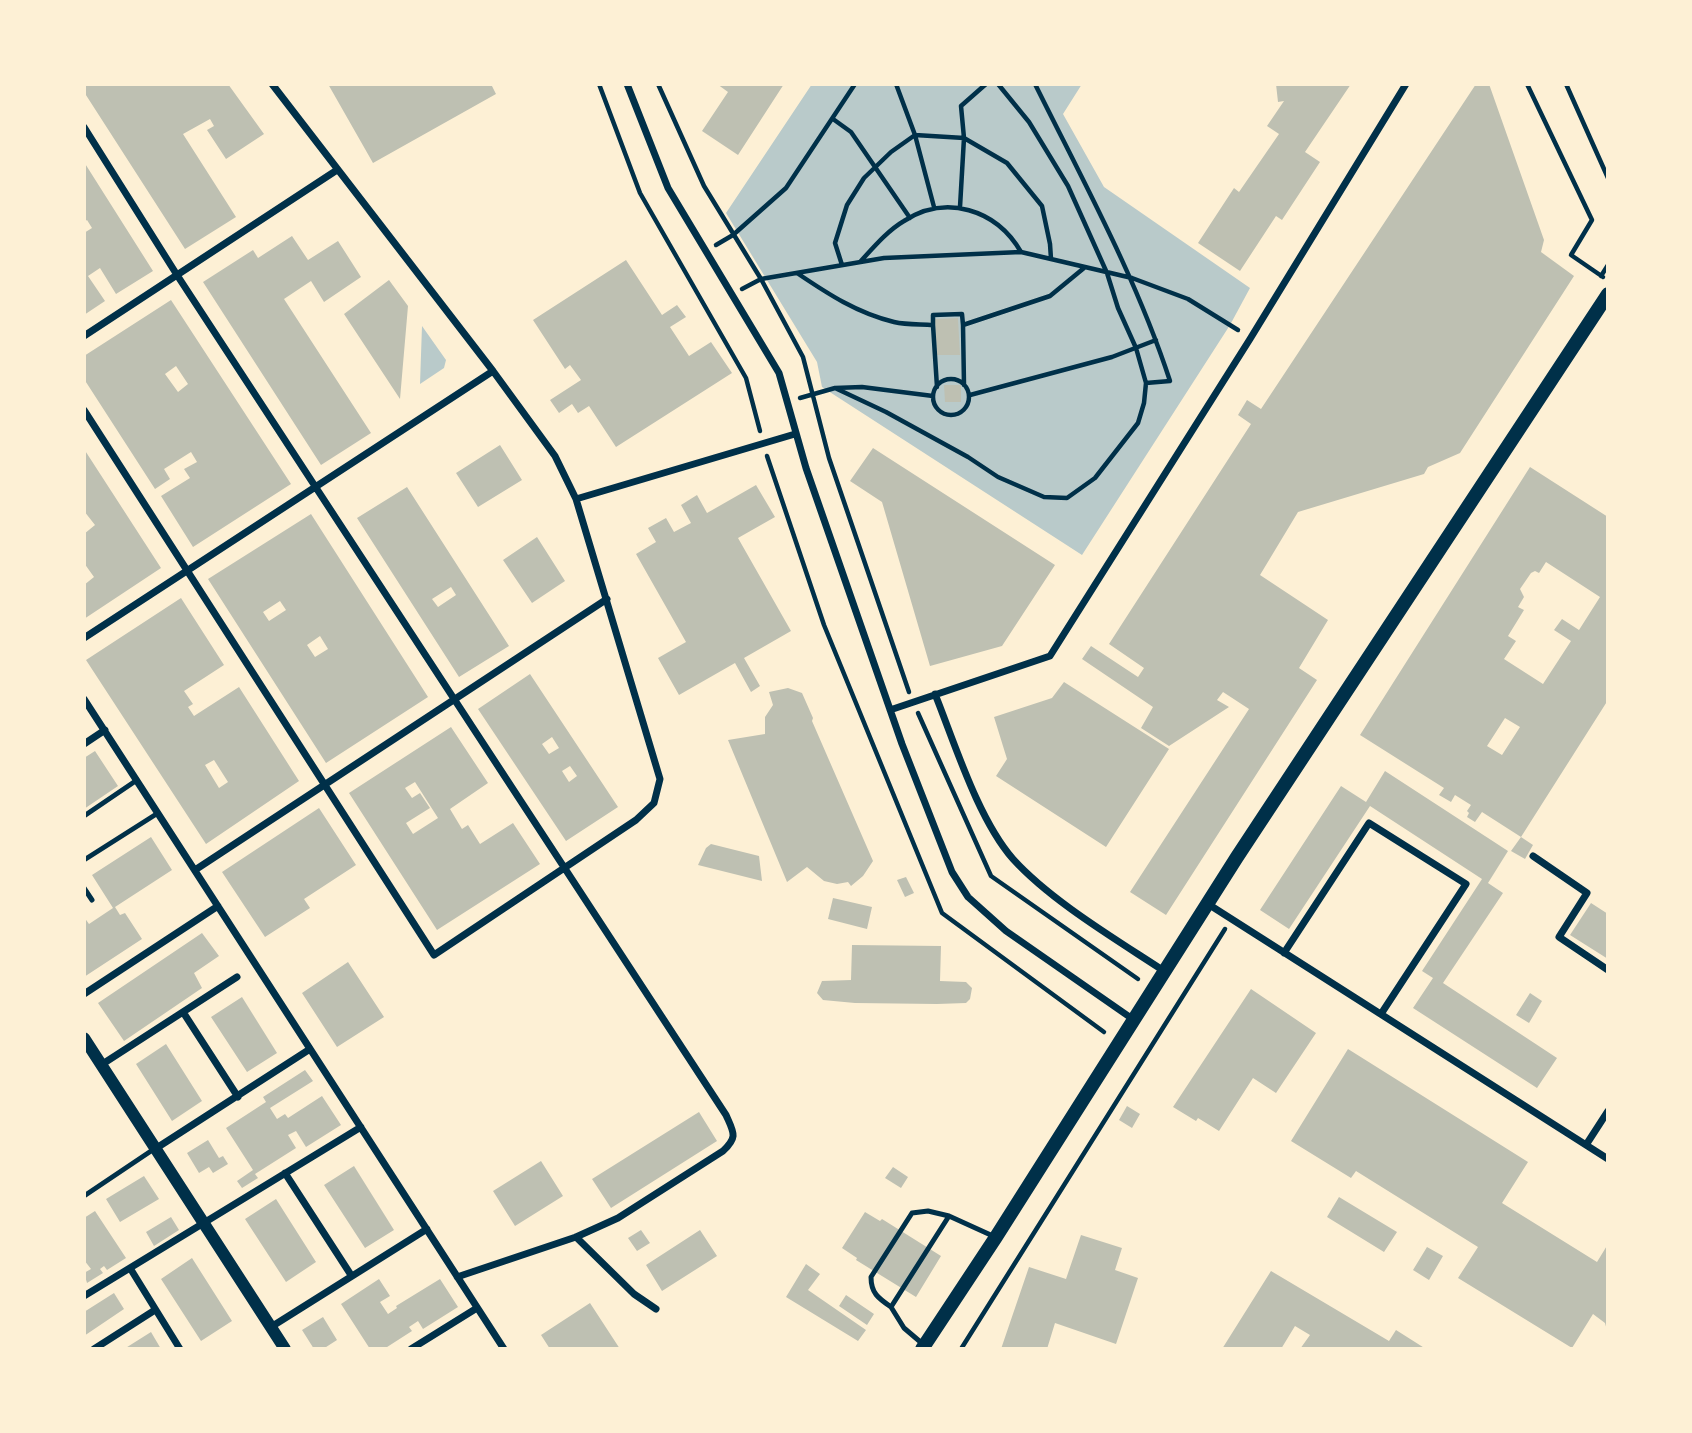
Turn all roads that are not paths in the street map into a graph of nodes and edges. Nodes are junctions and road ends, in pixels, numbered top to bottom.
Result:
1 (272, 84) edge
2 (627, 84) edge
3 (1406, 84) edge
4 (84, 127) edge
5 (337, 170) junction
6 (177, 275) junction
7 (1608, 294) edge
8 (84, 336) edge
9 (493, 371) junction
10 (84, 410) edge
11 (795, 434) junction
12 (316, 487) junction
13 (576, 499) junction
14 (187, 571) junction
15 (607, 599) junction
16 (84, 638) edge
17 (934, 694) junction
18 (84, 699) edge
19 (456, 699) junction
20 (890, 710) junction
21 (105, 730) junction
22 (84, 744) edge
23 (137, 780) junction
24 (325, 784) junction
25 (158, 813) junction
26 (84, 816) edge
27 (1533, 856) dead end
28 (84, 860) edge
29 (563, 867) junction
30 (195, 870) junction
31 (84, 888) edge
32 (92, 900) dead end
33 (1207, 903) junction
34 (218, 906) junction
35 (1284, 953) junction
36 (1608, 970) edge
37 (1164, 971) junction
38 (237, 977) dead end
39 (84, 994) edge
40 (183, 1012) junction
41 (1381, 1014) junction
42 (1134, 1020) junction
43 (84, 1038) edge
44 (310, 1049) junction
45 (101, 1065) junction
46 (238, 1097) junction
47 (1608, 1111) edge
48 (361, 1128) junction
49 (1586, 1145) junction
50 (155, 1149) junction
51 (1608, 1159) edge
52 (285, 1173) junction
53 (84, 1196) edge
54 (949, 1216) junction
55 (202, 1222) junction
56 (426, 1229) junction
57 (576, 1237) junction
58 (996, 1237) junction
59 (130, 1268) junction
60 (351, 1275) junction
61 (457, 1277) junction
62 (84, 1296) edge
63 (891, 1307) junction
64 (478, 1308) junction
65 (656, 1309) dead end
66 (155, 1310) junction
67 (271, 1326) junction
68 (923, 1347) edge
69 (94, 1349) edge
70 (180, 1349) edge
71 (285, 1349) edge
72 (411, 1349) edge
73 (504, 1349) edge

1 - 5 street
2 - 11 street
3 - 17 street
4 - 6 street
5 - 6 street
5 - 9 street
6 - 8 street
6 - 12 street
7 - 33 main road
9 - 12 street
9 - 13 street
10 - 14 street
11 - 13 street
11 - 20 street
12 - 14 street
12 - 19 street
13 - 15 street
14 - 16 street
14 - 24 street
15 - 19 street
15 - 29 street
17 - 20 street
17 - 37 street
18 - 21 street
19 - 24 street
19 - 29 street
20 - 42 street
21 - 22 street
21 - 23 street
23 - 25 street
23 - 26 lane
24 - 29 street
24 - 30 street
25 - 28 lane
25 - 30 street
27 - 36 street
29 - 57 street
30 - 34 street
31 - 32 lane
33 - 35 street
33 - 37 main road
34 - 39 street
34 - 44 street
35 - 41 street
35 - 41 street
37 - 42 main road
38 - 40 street
40 - 45 street
40 - 46 street
41 - 49 street
42 - 58 main road
43 - 45 street
44 - 46 street
44 - 48 street
45 - 50 street
46 - 50 street
47 - 49 street
48 - 52 street
48 - 56 street
49 - 51 street
50 - 53 lane
50 - 55 street
52 - 55 street
52 - 60 street
54 - 58 lane
54 - 63 lane
54 - 63 lane
55 - 59 street
55 - 67 street
56 - 60 street
56 - 61 street
57 - 61 street
57 - 65 street
58 - 68 main road
59 - 62 street
59 - 66 street
60 - 67 street
61 - 64 street
63 - 68 lane
64 - 72 street
64 - 73 street
66 - 69 street
66 - 70 street
67 - 71 street

